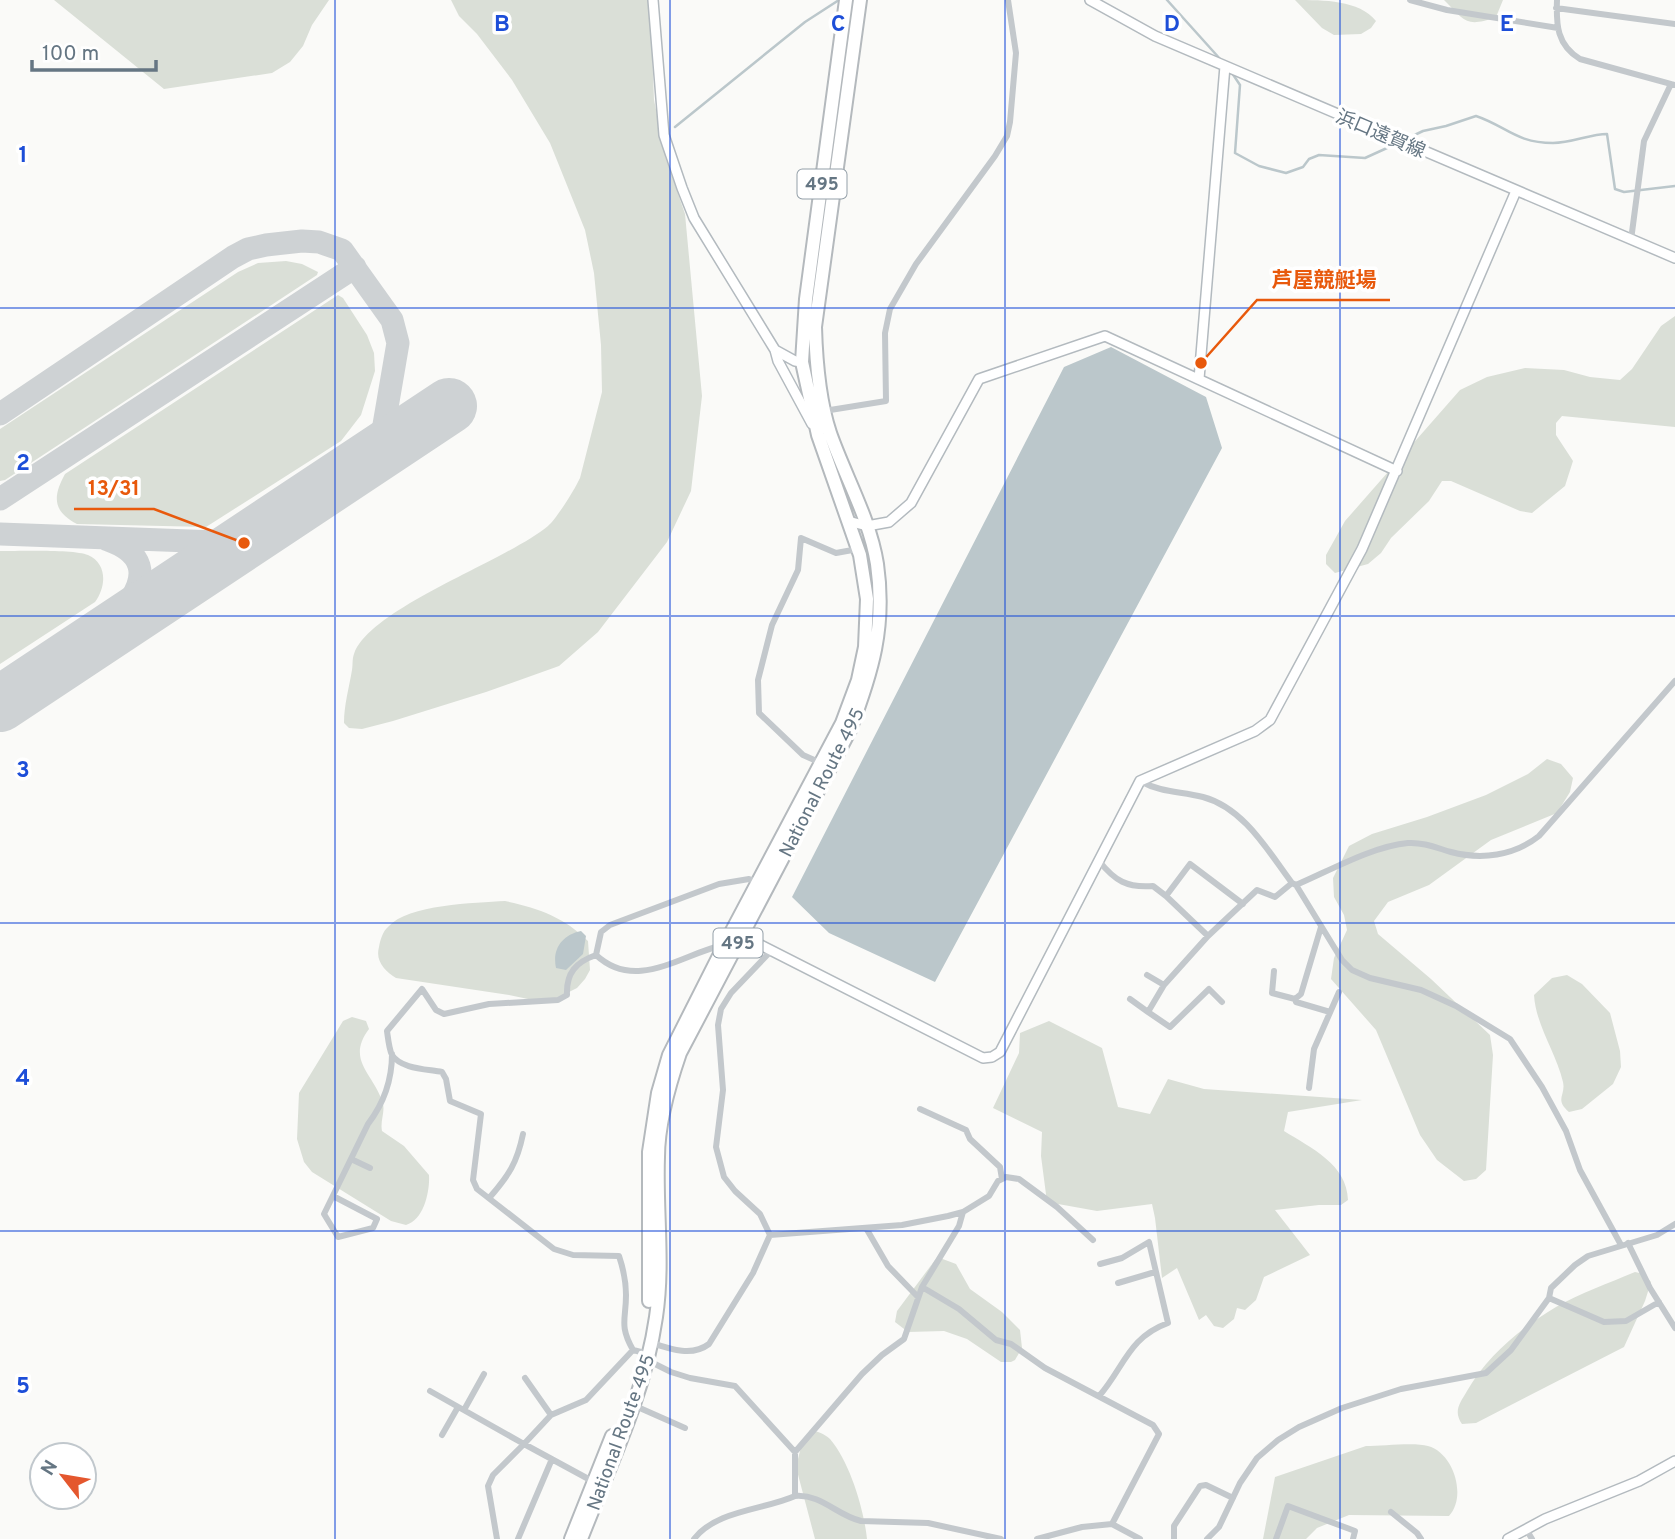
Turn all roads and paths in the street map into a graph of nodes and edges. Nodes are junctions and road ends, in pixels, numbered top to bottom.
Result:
1 (653, 0) edge
2 (1008, 0) edge
3 (1090, 0) edge
4 (1410, 0) edge
5 (853, 3) edge
6 (1556, 4) edge
7 (1675, 24) edge
8 (1558, 29) junction
9 (1225, 66) junction
10 (1673, 85) edge
11 (1516, 191) junction
12 (1631, 240) junction
13 (1675, 258) edge
14 (775, 350) junction
15 (803, 362) junction
16 (1199, 379) junction
17 (818, 412) junction
18 (818, 435) junction
19 (1396, 471) junction
20 (848, 521) junction
21 (867, 526) junction
22 (858, 549) junction
23 (1675, 681) edge
24 (821, 763) junction
25 (1140, 781) junction
26 (1099, 861) junction
27 (758, 882) junction
28 (1294, 884) junction
29 (1166, 895) junction
30 (1243, 904) junction
31 (1321, 927) junction
32 (737, 933) junction
33 (1208, 936) junction
34 (725, 944) junction
35 (772, 950) junction
36 (596, 955) junction
37 (1274, 971) dead end
38 (1147, 975) dead end
39 (1164, 985) junction
40 (1339, 992) dead end
41 (1130, 999) dead end
42 (1295, 999) junction
43 (1222, 1002) dead end
44 (1148, 1012) junction
45 (1330, 1012) junction
46 (1170, 1027) junction
47 (1178, 1033) dead end
48 (391, 1054) junction
49 (1309, 1087) dead end
50 (920, 1110) dead end
51 (523, 1134) dead end
52 (351, 1159) junction
53 (370, 1168) dead end
54 (1002, 1179) junction
55 (333, 1196) junction
56 (490, 1198) junction
57 (963, 1212) junction
58 (1675, 1224) edge
59 (866, 1228) junction
60 (770, 1235) junction
61 (1093, 1240) dead end
62 (1624, 1244) junction
63 (1100, 1264) dead end
64 (1156, 1272) junction
65 (1118, 1283) dead end
66 (922, 1287) junction
67 (918, 1297) junction
68 (1549, 1298) junction
69 (1659, 1302) junction
70 (1675, 1328) edge
71 (652, 1343) junction
72 (640, 1354) junction
73 (484, 1374) dead end
74 (525, 1378) dead end
75 (429, 1391) dead end
76 (1100, 1395) junction
77 (633, 1405) junction
78 (461, 1408) junction
79 (551, 1415) junction
80 (685, 1428) dead end
81 (442, 1435) dead end
82 (524, 1444) junction
83 (794, 1452) junction
84 (552, 1459) junction
85 (1675, 1461) edge
86 (594, 1482) junction
87 (795, 1496) junction
88 (1233, 1498) junction
89 (1391, 1512) dead end
90 (1112, 1524) junction
91 (1526, 1530) junction
92 (497, 1539) edge
93 (518, 1539) edge
94 (571, 1539) edge
95 (581, 1539) edge
96 (694, 1539) edge
97 (1001, 1539) edge
98 (1037, 1539) edge
99 (1140, 1539) edge
100 (1174, 1539) edge
101 (1207, 1539) edge
102 (1276, 1539) edge
103 (1353, 1539) edge
104 (1421, 1539) edge
105 (1508, 1539) edge
106 (1532, 1539) edge

1 - 14 street
2 - 17 street
3 - 9 street, 浜口遠賀線
4 - 8 street
5 - 15 highway, National Route 495 / 495
5 - 17 highway, National Route 495 / 495
6 - 7 street
6 - 8 street
8 - 10 street
9 - 11 street, 浜口遠賀線
9 - 16 street
10 - 12 street
11 - 12 street, 浜口遠賀線
11 - 19 street
12 - 13 street, 浜口遠賀線
14 - 15 street
14 - 18 street
15 - 17 highway, National Route 495 / 495
16 - 19 street
16 - 21 street
17 - 18 highway, National Route 495 / 495
17 - 21 highway, National Route 495 / 495
18 - 20 highway, National Route 495 / 495
19 - 25 street
20 - 21 street
20 - 22 highway, National Route 495 / 495
21 - 32 highway, National Route 495 / 495
22 - 24 highway, National Route 495 / 495
22 - 24 street
23 - 28 street
24 - 27 highway, National Route 495 / 495
25 - 26 street
25 - 28 street
26 - 29 street
26 - 35 street
27 - 32 highway, National Route 495 / 495
27 - 36 street
28 - 30 street
28 - 31 street
29 - 30 street
29 - 33 street
30 - 33 street
31 - 42 street
31 - 62 street
32 - 34 highway, National Route 495 / 495
32 - 35 street
32 - 71 highway, National Route 495 / 495
33 - 39 street
34 - 36 street
34 - 72 highway, National Route 495 / 495
35 - 60 street
36 - 48 street
37 - 42 street
38 - 39 street
39 - 44 street
40 - 45 street
41 - 44 street
42 - 45 street
43 - 46 street
44 - 46 street
45 - 49 street
46 - 47 street
48 - 52 street
48 - 56 street
50 - 54 street
51 - 56 street
52 - 53 street
52 - 55 street
54 - 57 street
54 - 61 street
55 - 55 street
56 - 72 street
57 - 59 street
57 - 66 street
58 - 62 street
59 - 60 street
59 - 67 street
60 - 71 street
62 - 68 street
62 - 69 street
63 - 64 street
64 - 65 street
64 - 76 street
66 - 67 street
66 - 76 street
67 - 83 street
68 - 69 street
68 - 88 street
69 - 70 street
71 - 72 highway, National Route 495 / 495
72 - 77 highway, National Route 495 / 495
72 - 79 street
72 - 83 street
72 - 86 highway, National Route 495 / 495
73 - 78 street
74 - 79 street
75 - 78 street
76 - 90 street
77 - 80 street
77 - 95 highway, National Route 495 / 495
78 - 81 street
78 - 82 street
79 - 82 street
82 - 84 street
82 - 92 street
83 - 87 street
84 - 86 street
84 - 93 street
85 - 91 street
86 - 94 highway, National Route 495 / 495
87 - 96 street
87 - 97 street
88 - 100 street
88 - 101 street
89 - 104 street
90 - 98 street
90 - 99 street
91 - 105 street
91 - 106 street
102 - 103 street

